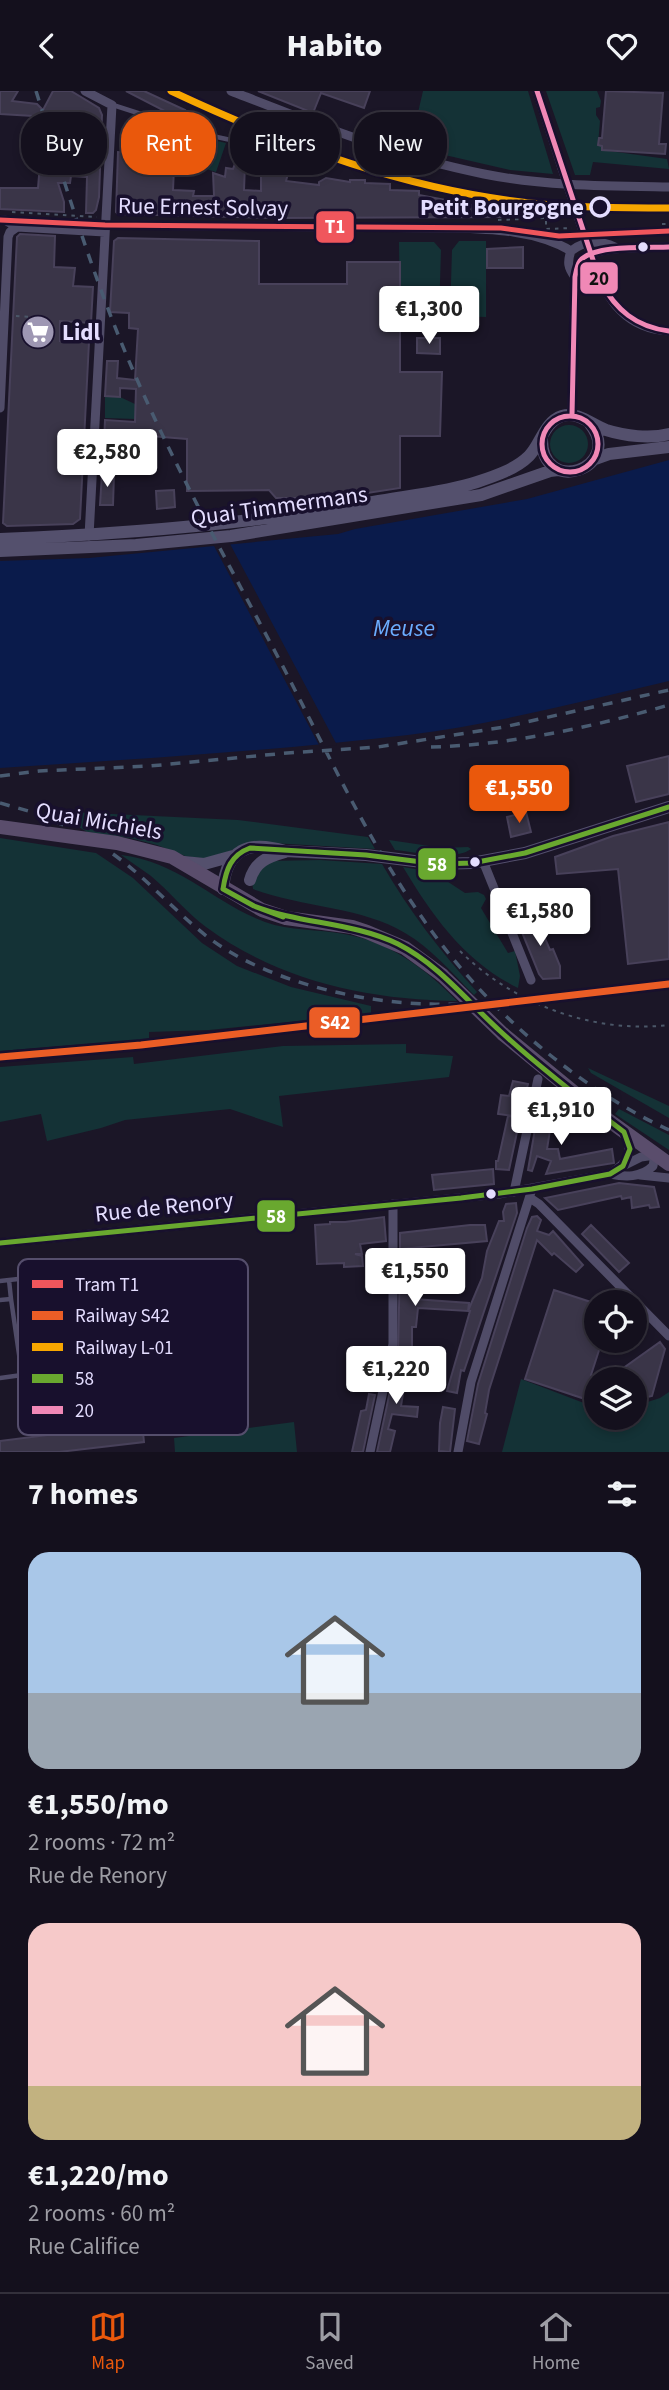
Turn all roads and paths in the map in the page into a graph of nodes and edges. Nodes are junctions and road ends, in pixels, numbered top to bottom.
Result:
1 (85, 91) edge
2 (231, 91) edge
3 (537, 91) edge
4 (112, 105) junction
5 (230, 140) edge
6 (669, 187) edge
7 (564, 213) dead end
8 (0, 220) edge
9 (662, 224) dead end
10 (669, 224) edge
11 (17, 227) junction
12 (577, 228) dead end
13 (105, 229) junction
14 (669, 247) edge
15 (620, 249) junction
16 (571, 251) junction
17 (572, 274) junction
18 (4, 316) junction
19 (44, 318) dead end
20 (669, 331) edge
21 (0, 408) edge
22 (572, 415) junction
23 (588, 421) junction
24 (669, 434) edge
25 (542, 435) junction
26 (669, 447) edge
27 (595, 459) junction
28 (558, 470) junction
29 (89, 536) junction
30 (0, 539) edge
31 (0, 551) edge
32 (669, 807) edge
33 (0, 827) edge
34 (285, 852) junction
35 (233, 856) junction
36 (483, 861) junction
37 (184, 862) junction
38 (250, 880) junction
39 (226, 891) junction
40 (254, 906) junction
41 (460, 951) dead end
42 (531, 980) dead end
43 (669, 1025) edge
44 (538, 1079) dead end
45 (624, 1132) junction
46 (655, 1155) junction
47 (669, 1164) edge
48 (623, 1165) junction
49 (610, 1174) junction
50 (635, 1175) junction
51 (669, 1178) edge
52 (514, 1192) junction
53 (531, 1193) junction
54 (393, 1204) junction
55 (0, 1243) edge
56 (18, 1279) edge
57 (9, 1280) junction
58 (0, 1281) edge
59 (11, 1299) junction
60 (0, 1300) edge
61 (669, 1336) edge
62 (18, 1347) edge
63 (18, 1376) edge
64 (0, 1378) edge
65 (370, 1452) edge
66 (458, 1452) edge

1 - 4 street
2 - 6 street
3 - 20 street, bridge
4 - 5 lane
4 - 13 street
7 - 12 path
8 - 11 street, Rue Ernest Solvay
9 - 10 path
11 - 13 street, Rue Ernest Solvay
11 - 18 street
13 - 16 street, Rue Ernest Solvay
13 - 29 street
14 - 15 street
15 - 16 street
15 - 17 street
16 - 17 street
17 - 22 street
18 - 19 path
18 - 21 street
22 - 23 main road
22 - 25 main road
23 - 24 main road
23 - 27 main road
25 - 28 main road
25 - 29 main road, Quai Timmermans
26 - 27 main road
27 - 28 main road
28 - 31 main road, Quai Timmermans
29 - 30 main road, Quai Timmermans
32 - 36 main road
33 - 37 main road, Quai Michiels
34 - 35 main road
34 - 36 main road
34 - 38 main road
35 - 37 main road
35 - 39 main road
36 - 42 street
37 - 39 main road, Quai Michiels
38 - 39 street
38 - 40 street
39 - 40 main road, Quai Michiels
40 - 45 main road, Quai Michiels, bridge
41 - 43 path
44 - 52 street
45 - 46 main road, Quai Michiels
45 - 48 street
46 - 47 main road, Quai Michiels
46 - 48 street
46 - 50 street
48 - 49 street
49 - 50 street
49 - 53 street, Rue de Renory
50 - 51 street
52 - 53 street, Rue de Renory
52 - 54 street, Rue de Renory
53 - 61 street
53 - 66 street
54 - 55 street, Rue de Renory
54 - 65 street
56 - 57 lane
57 - 58 lane
57 - 59 lane
59 - 60 lane
59 - 62 lane
63 - 64 lane

